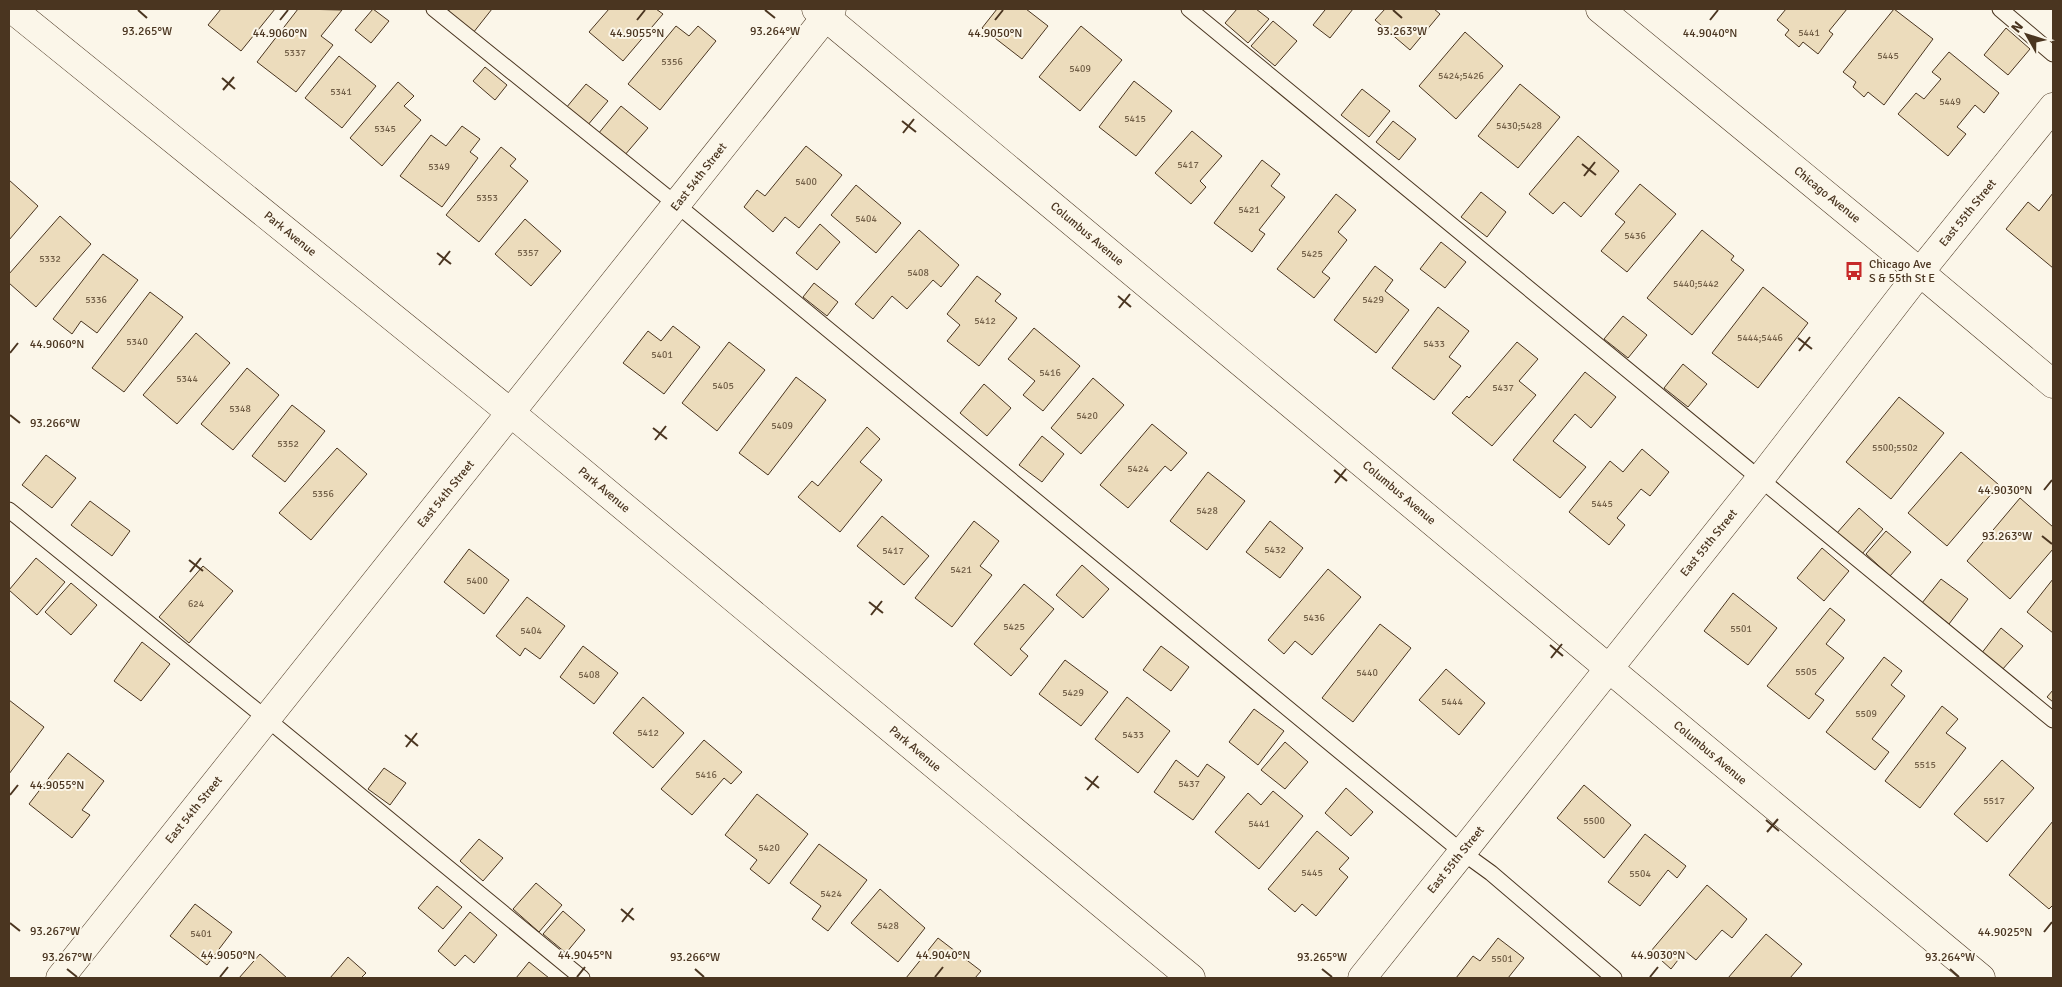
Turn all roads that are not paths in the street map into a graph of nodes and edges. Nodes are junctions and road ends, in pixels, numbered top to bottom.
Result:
1 (12, 9) edge
2 (434, 9) edge
3 (1189, 9) edge
4 (1600, 9) edge
5 (2000, 9) edge
6 (825, 11) edge
7 (2053, 54) edge
8 (2053, 106) edge
9 (677, 205) junction
10 (1920, 272) junction
11 (2053, 384) edge
12 (511, 413) junction
13 (1760, 479) junction
14 (9, 510) edge
15 (1609, 668) junction
16 (267, 719) junction
17 (2053, 720) edge
18 (1462, 852) junction
19 (60, 978) edge
20 (582, 978) edge
21 (1191, 978) edge
22 (1362, 978) edge
23 (1614, 978) edge
24 (1981, 978) edge

1 - 12 street, Park Avenue
2 - 9 lane
3 - 13 lane
4 - 10 street, Chicago Avenue
5 - 7 lane
6 - 9 street, East 54th Street
6 - 15 street, Columbus Avenue
8 - 10 street, East 55th Street
9 - 12 street, East 54th Street
9 - 18 lane
10 - 11 street, Chicago Avenue
10 - 13 street, East 55th Street
12 - 16 street, East 54th Street
12 - 21 street, Park Avenue
13 - 15 street, East 55th Street
13 - 17 lane
14 - 16 lane
15 - 18 street, East 55th Street
15 - 24 street, Columbus Avenue
16 - 19 street, East 54th Street
16 - 20 lane
18 - 22 street, East 55th Street
18 - 23 lane

